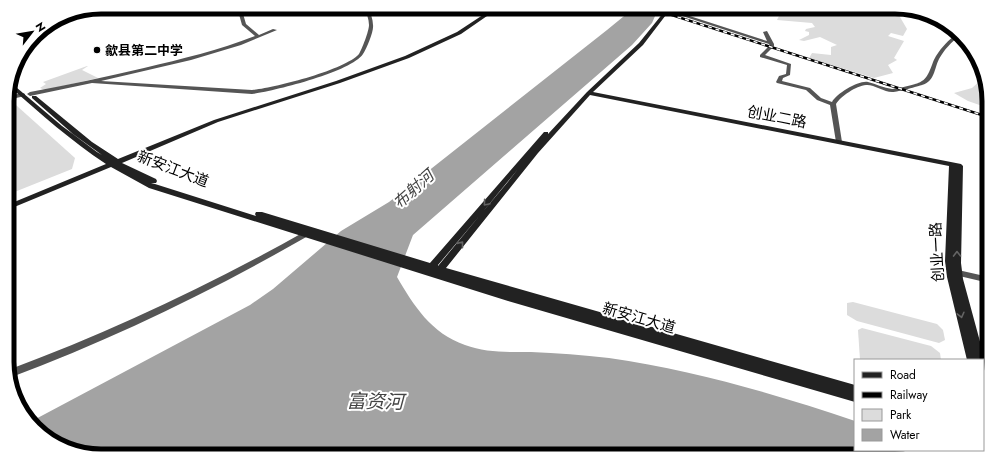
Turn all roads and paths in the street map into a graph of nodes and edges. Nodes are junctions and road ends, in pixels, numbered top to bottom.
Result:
1 (241, 14) edge
2 (368, 14) edge
3 (482, 14) edge
4 (487, 14) edge
5 (664, 14) edge
6 (685, 14) edge
7 (275, 30) dead end
8 (765, 32) dead end
9 (258, 36) junction
10 (953, 39) joint
11 (956, 39) edge
12 (772, 46) junction
13 (94, 82) junction
14 (16, 83) edge
15 (15, 87) edge
16 (589, 93) junction
17 (26, 94) junction
18 (14, 97) edge
19 (833, 104) junction
20 (839, 142) junction
21 (110, 162) junction
22 (956, 166) junction
23 (14, 201) edge
24 (14, 205) edge
25 (306, 234) junction
26 (323, 236) junction
27 (434, 271) junction
28 (958, 273) junction
29 (982, 278) edge
30 (972, 359) edge
31 (980, 359) edge
32 (15, 371) edge
33 (854, 390) edge
34 (854, 397) edge

1 - 9 street
2 - 13 street
3 - 21 main road
4 - 21 main road
5 - 16 main road
6 - 12 street
7 - 9 street
8 - 12 street
9 - 13 street
10 - 11 street
10 - 19 street
12 - 19 street
13 - 17 street
14 - 17 main road, 新安江大道
15 - 17 main road, 新安江大道
16 - 20 main road, 创业二路
16 - 27 main road
17 - 18 street
17 - 21 main road, 新安江大道
19 - 20 street
20 - 22 main road, 创业二路
21 - 23 main road
21 - 24 main road
21 - 25 main road, 新安江大道
21 - 26 main road, 新安江大道
28 -> 22 main road, 创业一路
22 -> 30 main road, 创业一路
25 - 26 main road, 新安江大道
25 - 32 street
26 - 27 main road, 新安江大道
27 - 33 main road, 新安江大道
27 - 34 main road, 新安江大道
28 - 29 street
28 - 31 main road, 创业一路

